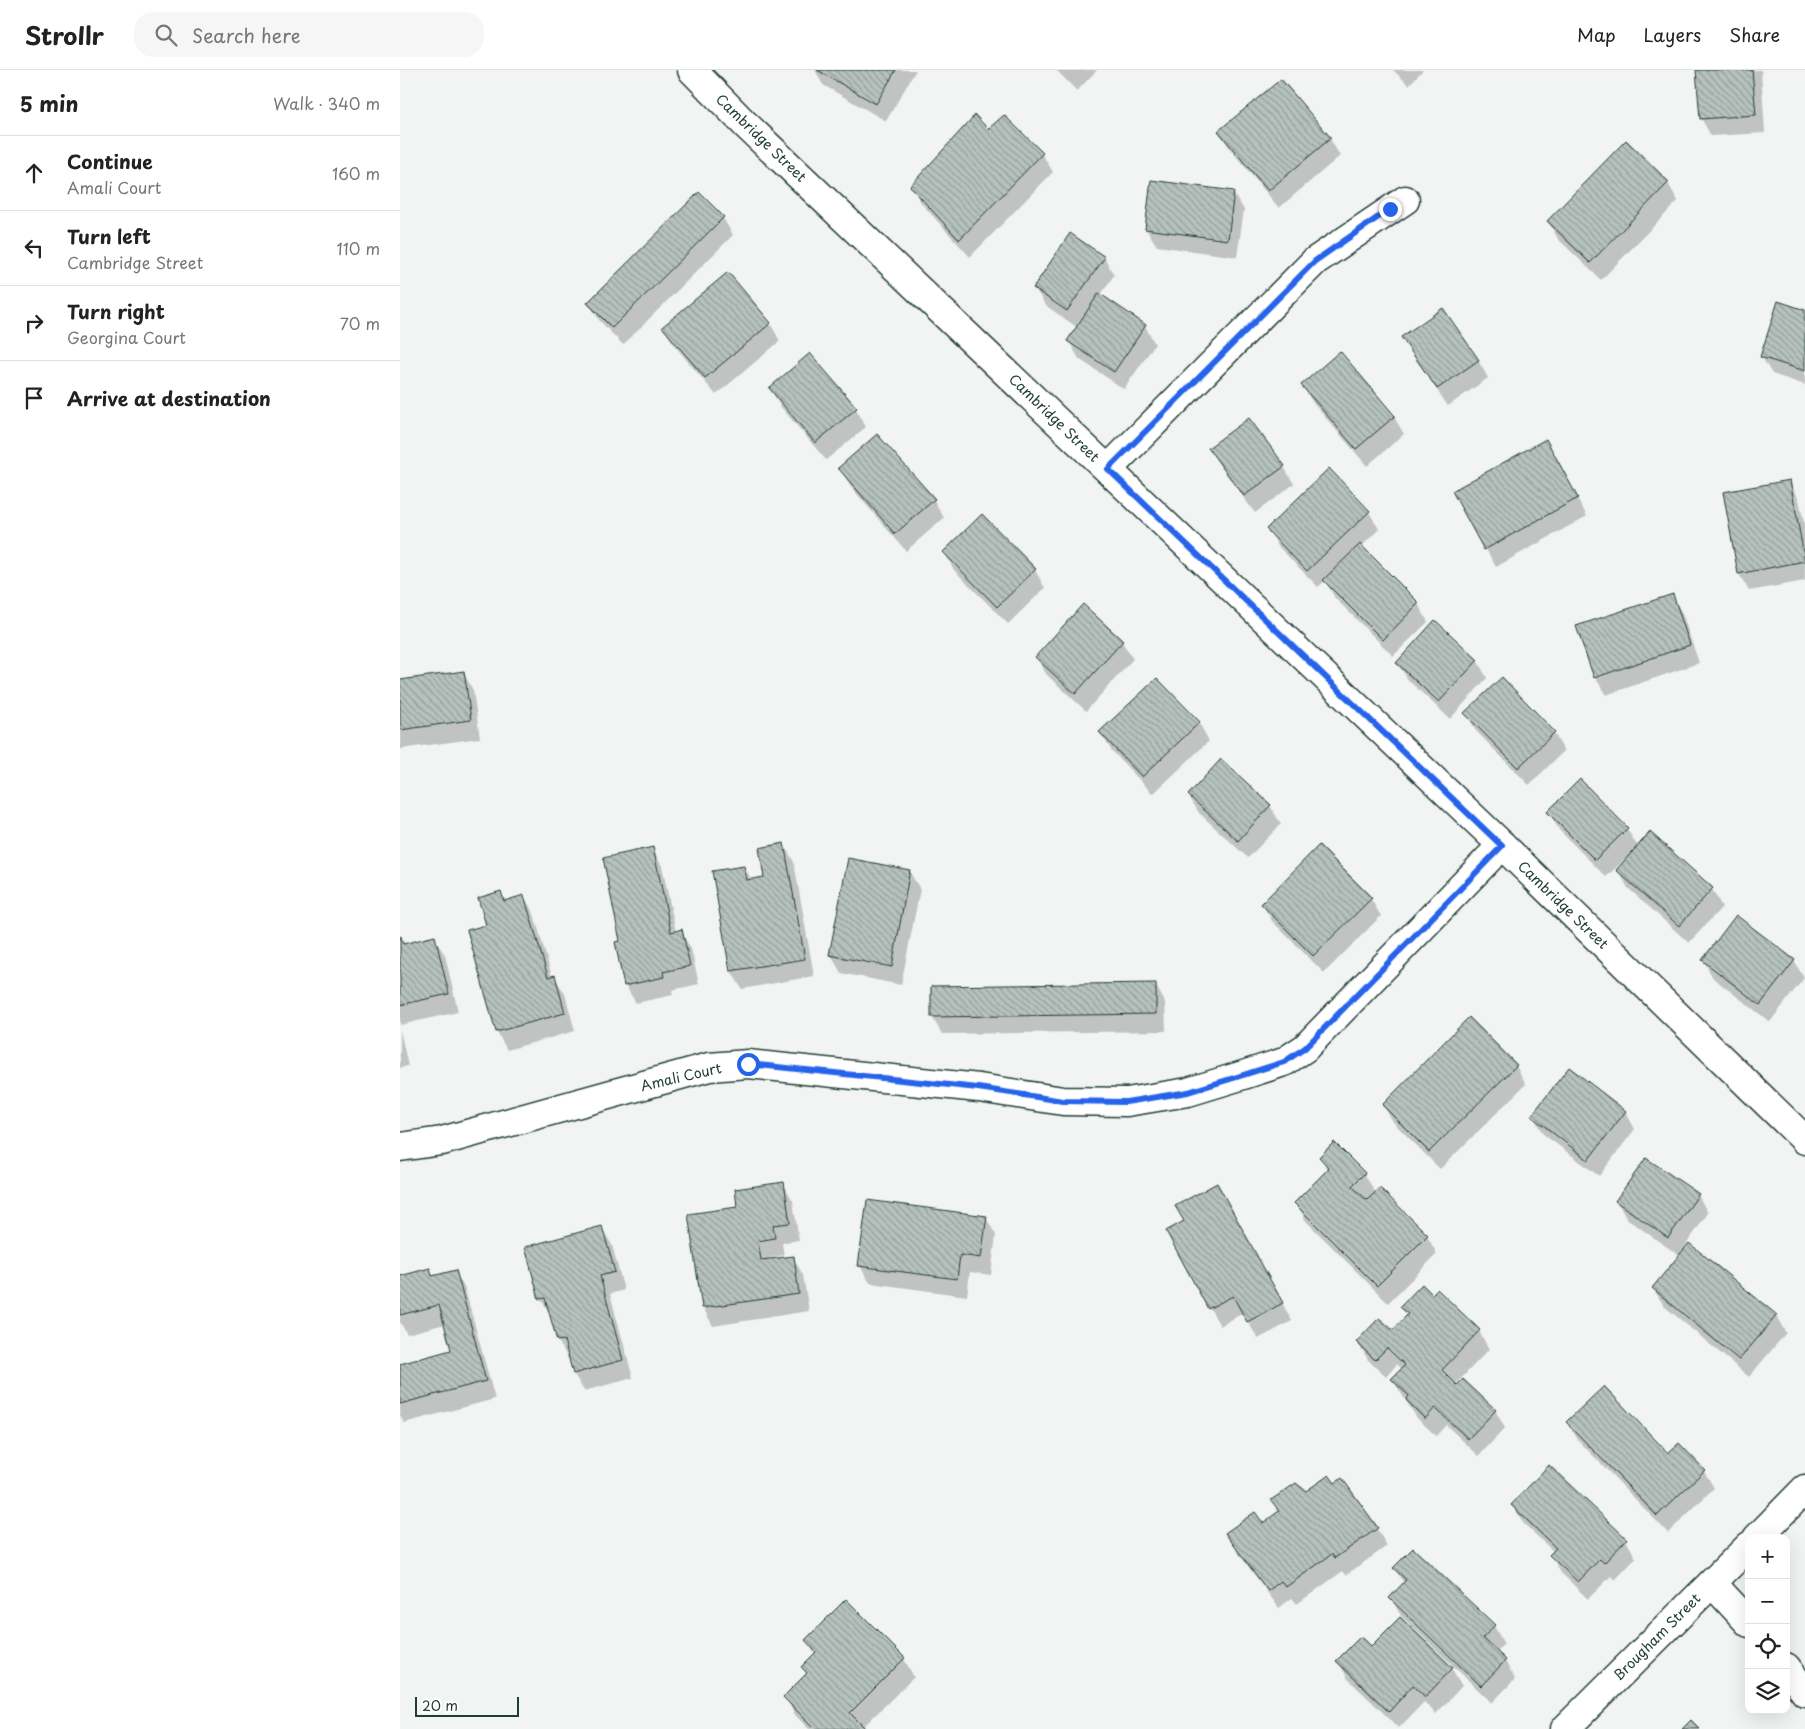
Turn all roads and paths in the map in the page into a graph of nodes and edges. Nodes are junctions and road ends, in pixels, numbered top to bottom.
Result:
1 (692, 70) edge
2 (1405, 200) dead end
3 (1108, 469) junction
4 (1502, 846) junction
5 (1805, 1140) edge
6 (400, 1147) edge
7 (1805, 1489) edge
8 (1761, 1534) edge
9 (1745, 1550) edge
10 (1712, 1583) junction
11 (1745, 1619) edge
12 (1788, 1669) edge
13 (1805, 1692) edge
14 (1565, 1729) edge

1 - 3 street, Cambridge Street
2 - 3 street
3 - 4 street, Cambridge Street
4 - 5 street, Cambridge Street
4 - 6 street, Amali Court
7 - 8 street
9 - 10 street, Brougham Street
10 - 11 street
10 - 14 street, Brougham Street
12 - 13 street

